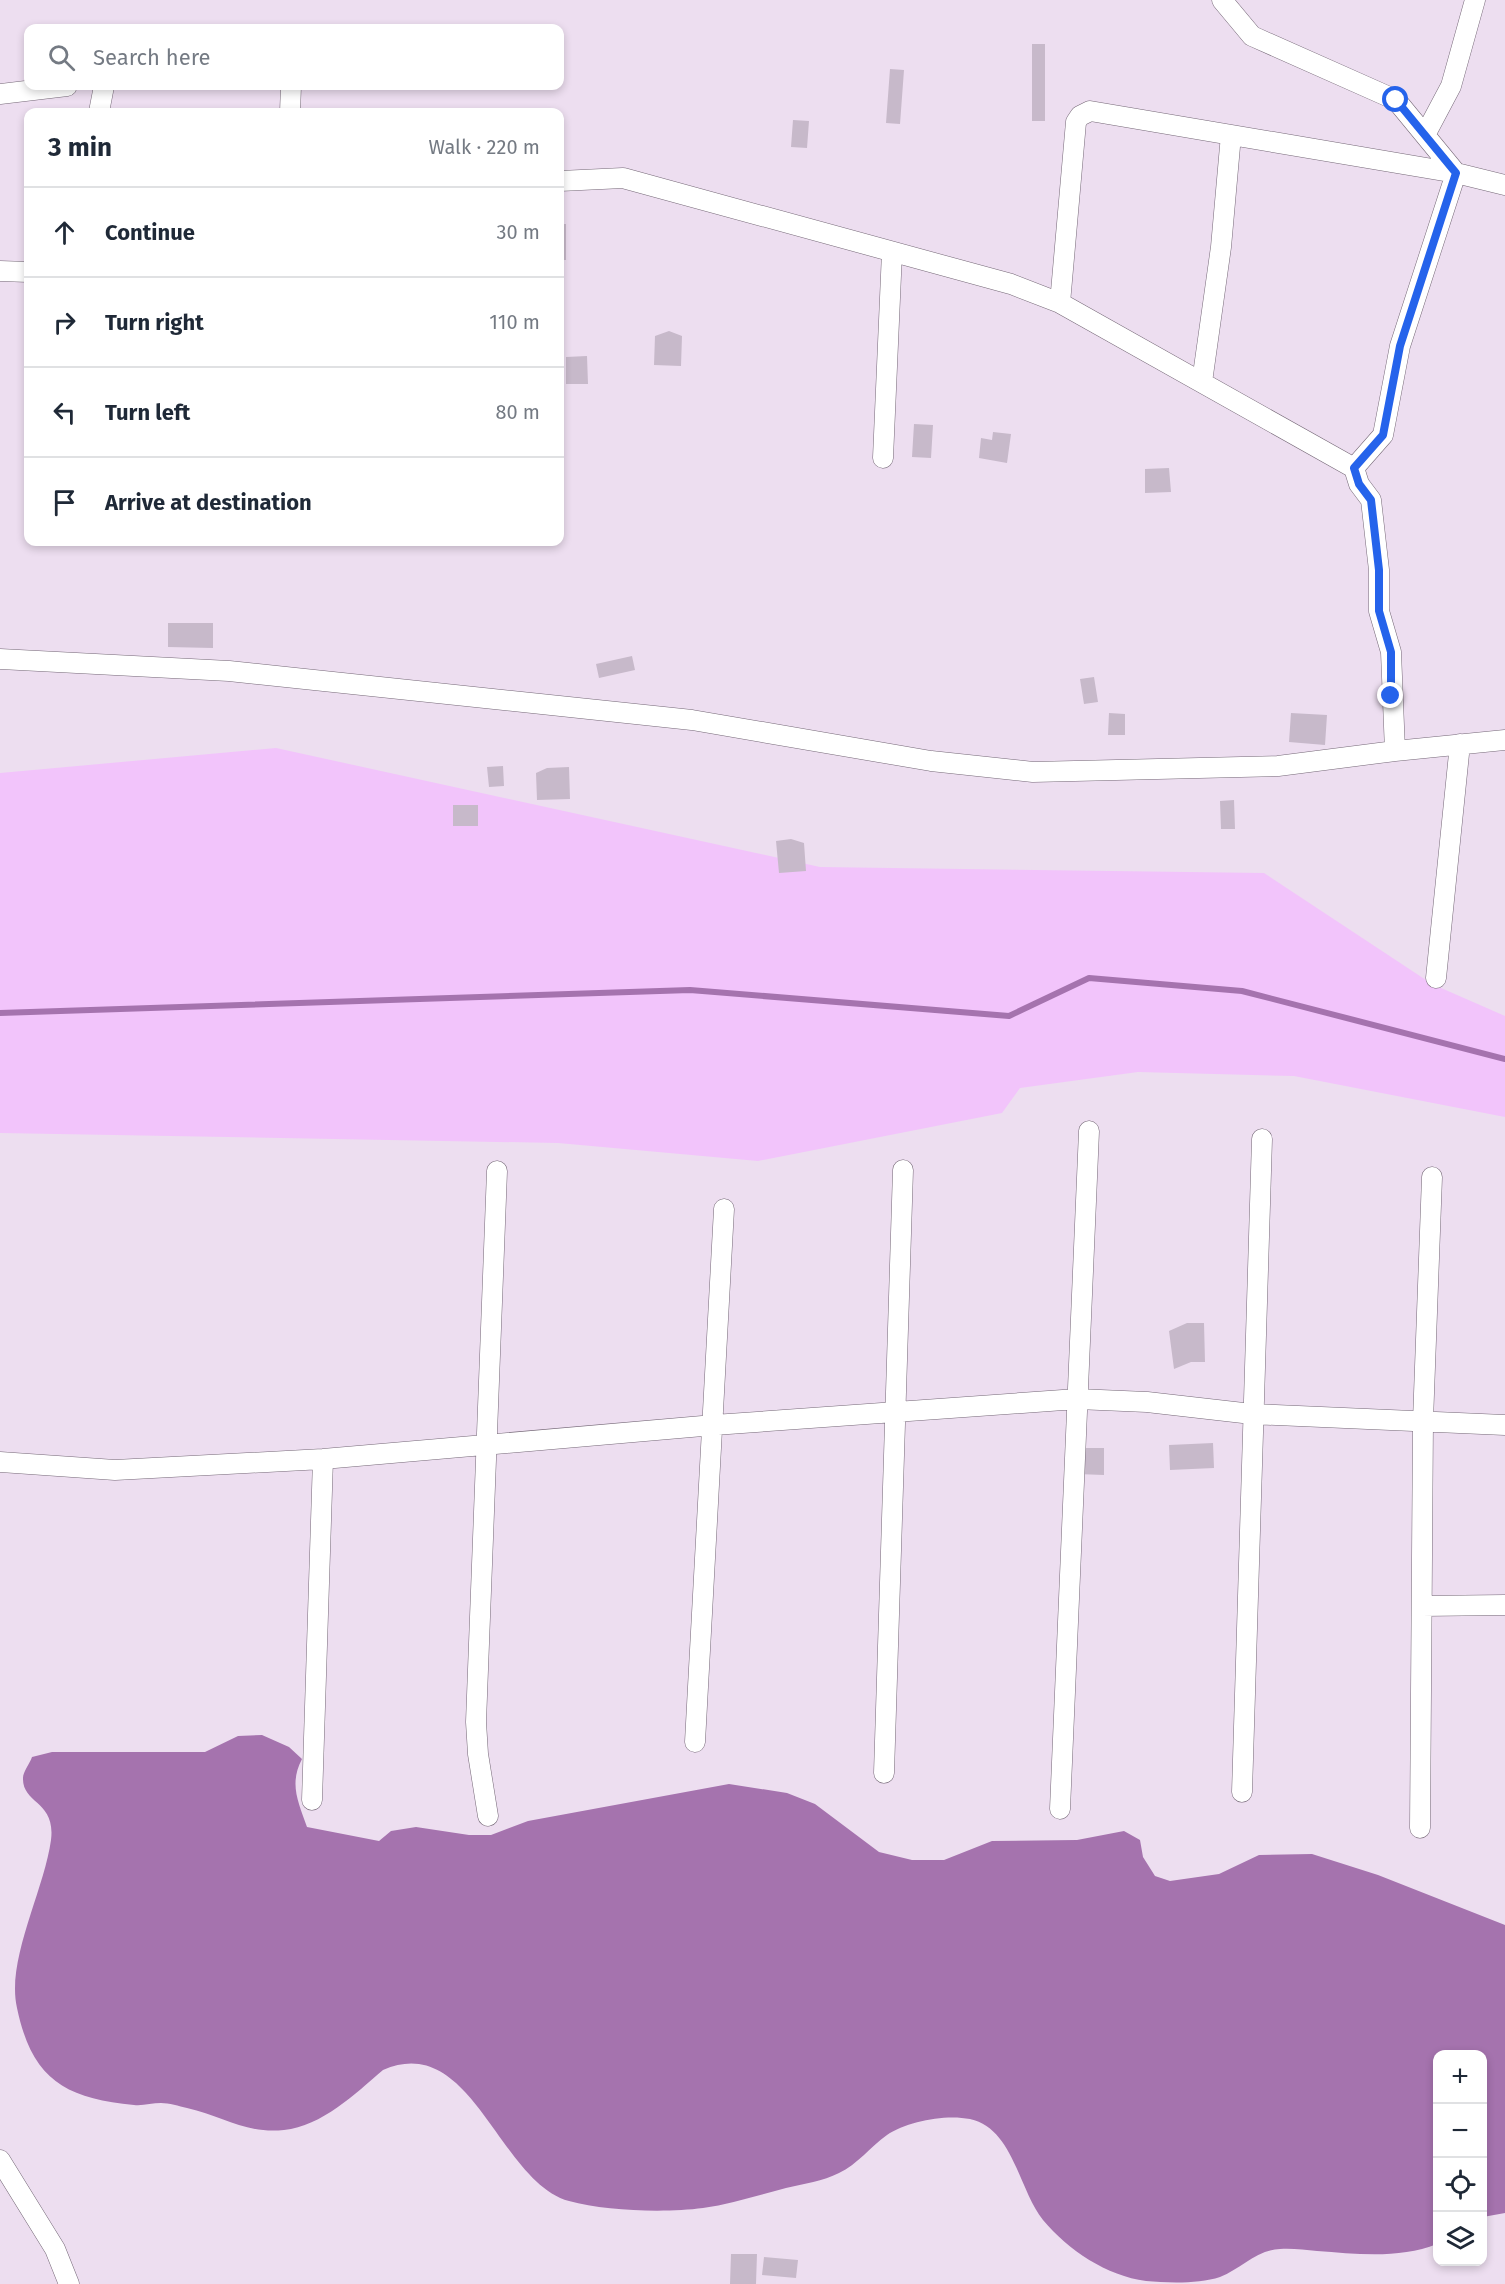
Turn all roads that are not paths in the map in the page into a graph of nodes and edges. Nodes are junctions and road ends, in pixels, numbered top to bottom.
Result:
1 (1222, 0) edge
2 (1475, 0) edge
3 (34, 90) edge
4 (103, 90) edge
5 (291, 90) edge
6 (0, 94) edge
7 (100, 108) edge
8 (290, 108) edge
9 (1231, 135) junction
10 (1425, 135) junction
11 (1456, 173) junction
12 (564, 181) edge
13 (1505, 185) edge
14 (892, 252) junction
15 (0, 271) edge
16 (24, 272) edge
17 (1060, 303) junction
18 (1202, 382) junction
19 (883, 458) dead end
20 (1354, 468) junction
21 (0, 659) edge
22 (1505, 740) edge
23 (1460, 744) junction
24 (1395, 751) junction
25 (1436, 978) dead end
26 (1089, 1131) dead end
27 (1262, 1139) dead end
28 (903, 1170) dead end
29 (497, 1171) dead end
30 (1432, 1177) dead end
31 (724, 1209) dead end
32 (1077, 1399) junction
33 (895, 1414) junction
34 (1252, 1414) junction
35 (1423, 1421) junction
36 (714, 1425) junction
37 (1505, 1425) edge
38 (485, 1445) junction
39 (323, 1459) junction
40 (0, 1462) edge
41 (1505, 1605) edge
42 (1422, 1606) junction
43 (695, 1742) dead end
44 (884, 1773) dead end
45 (1242, 1792) dead end
46 (312, 1800) dead end
47 (1060, 1809) dead end
48 (488, 1816) dead end
49 (1420, 1828) dead end
50 (0, 2160) edge
51 (69, 2284) edge

1 - 10 street
2 - 10 street
3 - 6 street
4 - 7 street
5 - 8 street
9 - 11 street
9 - 17 street
9 - 18 street
10 - 11 street
11 - 13 street
11 - 20 street
12 - 14 street
14 - 17 street
14 - 19 street
15 - 16 street
17 - 18 street
18 - 20 street
20 - 24 street
21 - 24 street
22 - 23 street
23 - 24 street
23 - 25 street
26 - 32 street
27 - 34 street
28 - 33 street
29 - 38 street
30 - 35 street
31 - 36 street
32 - 33 street
32 - 34 street
32 - 47 street
33 - 36 street
33 - 44 street
34 - 35 street
34 - 45 street
35 - 37 street
35 - 42 street
36 - 38 street
36 - 43 street
38 - 39 street
38 - 48 street
39 - 40 street
39 - 46 street
41 - 42 street
42 - 49 street
50 - 51 street

